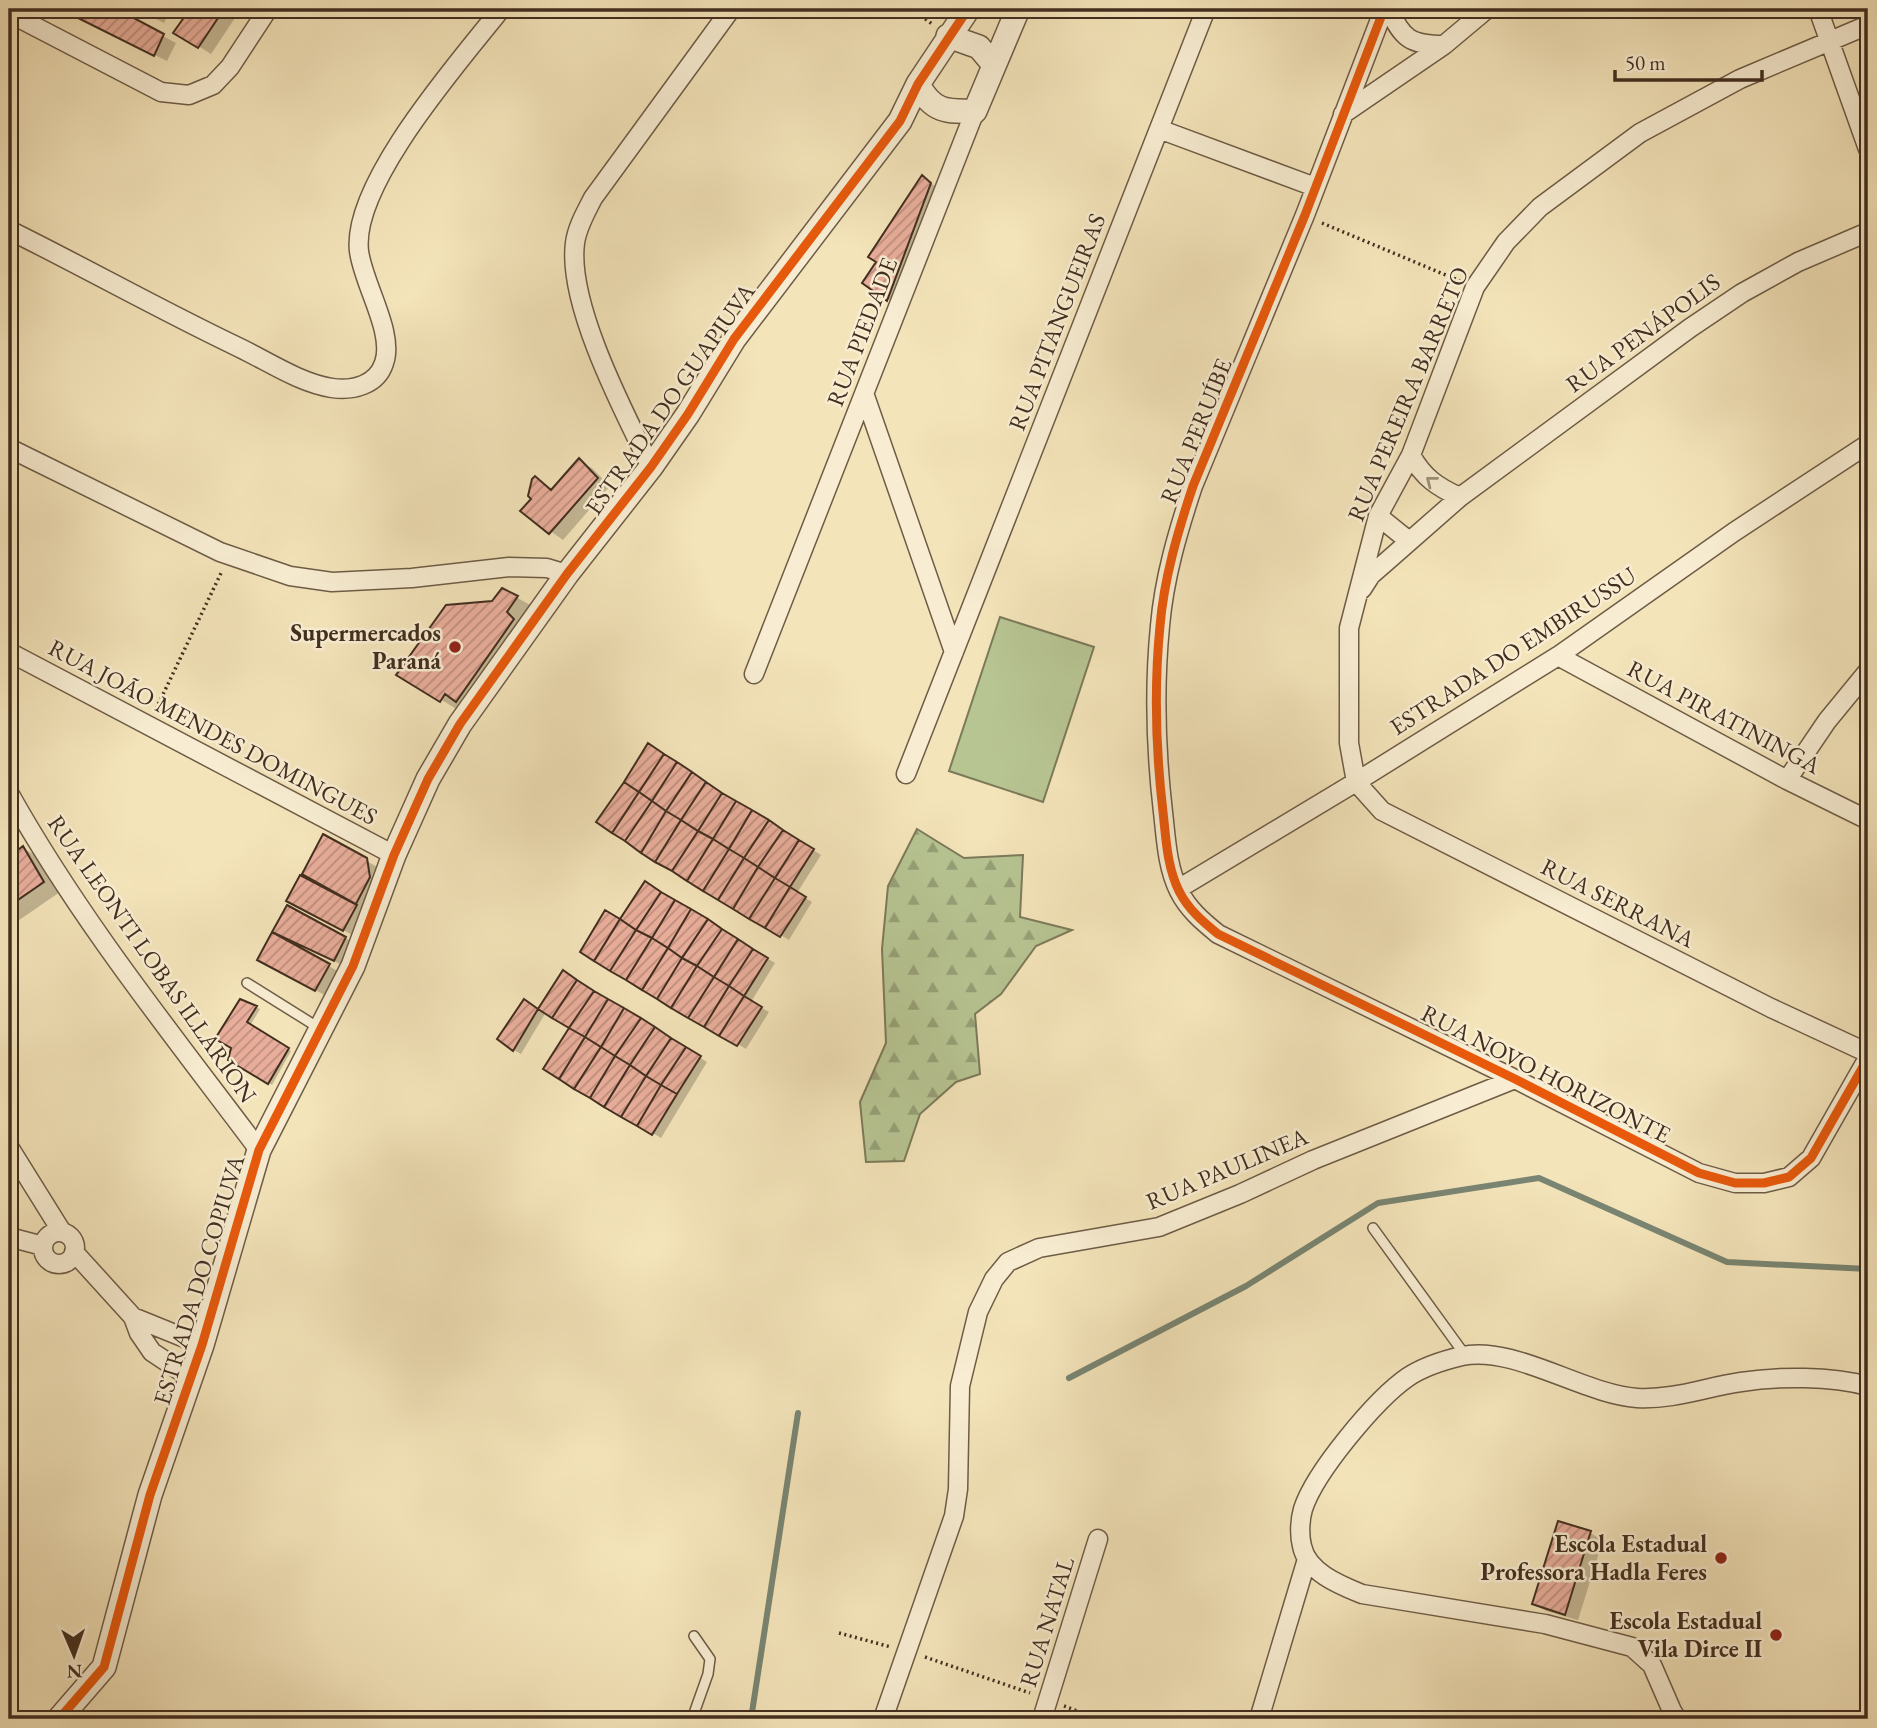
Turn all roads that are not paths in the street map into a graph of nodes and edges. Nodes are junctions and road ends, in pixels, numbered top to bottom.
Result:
1 (268, 9) edge
2 (501, 9) edge
3 (731, 9) edge
4 (968, 9) edge
5 (1018, 9) edge
6 (1206, 9) edge
7 (1387, 9) edge
8 (1487, 9) edge
9 (1818, 9) edge
10 (9, 13) edge
11 (1868, 26) edge
12 (948, 36) junction
13 (1829, 41) junction
14 (1444, 45) junction
15 (994, 65) junction
16 (918, 84) junction
17 (940, 110) junction
18 (975, 111) junction
19 (1343, 114) junction
20 (900, 121) junction
21 (1158, 129) junction
22 (1868, 149) edge
23 (1315, 187) junction
24 (9, 230) edge
25 (1868, 232) edge
26 (865, 396) junction
27 (1868, 444) edge
28 (9, 448) edge
29 (1411, 455) junction
30 (651, 467) junction
31 (1460, 497) junction
32 (1378, 516) junction
33 (1409, 541) junction
34 (567, 574) junction
35 (1358, 596) junction
36 (9, 652) edge
37 (954, 653) junction
38 (1558, 656) junction
39 (1868, 671) edge
40 (754, 674) dead end
41 (906, 774) dead end
42 (1787, 780) junction
43 (1356, 782) junction
44 (9, 793) edge
45 (1868, 820) edge
46 (394, 855) junction
47 (1178, 890) junction
48 (247, 983) dead end
49 (320, 1029) junction
50 (1868, 1056) edge
51 (1515, 1079) junction
52 (9, 1147) edge
53 (259, 1150) junction
54 (1373, 1228) dead end
55 (62, 1232) junction
56 (9, 1237) edge
57 (43, 1246) junction
58 (75, 1251) junction
59 (133, 1317) junction
60 (202, 1345) junction
61 (1465, 1355) junction
62 (191, 1378) junction
63 (1868, 1386) edge
64 (1098, 1539) dead end
65 (1307, 1559) junction
66 (694, 1636) dead end
67 (59, 1719) edge
68 (692, 1719) edge
69 (883, 1719) edge
70 (1042, 1719) edge
71 (1259, 1719) edge
72 (1677, 1719) edge

1 - 10 street
2 - 24 street
3 - 30 street
4 - 12 street, ESTRADA DO GUAPIUVA
5 - 15 street, RUA PIEDADE
6 - 21 street, RUA PITANGUEIRAS
7 - 14 street
7 - 19 street, RUA PERUÍBE
8 - 14 street
9 - 13 street
11 - 13 street, RUA PEREIRA BARRETO
12 - 15 street
12 - 16 street, ESTRADA DO GUAPIUVA
13 - 22 street
13 - 29 street, RUA PEREIRA BARRETO
14 - 19 street
15 - 18 street, RUA PIEDADE
16 - 17 street
16 - 20 street, ESTRADA DO GUAPIUVA
17 - 18 street
17 - 20 street
18 - 26 street, RUA PIEDADE
19 - 23 street, RUA PERUÍBE
20 - 30 street, ESTRADA DO GUAPIUVA
21 - 23 street
21 - 37 street, RUA PITANGUEIRAS
23 - 47 street, RUA PERUÍBE
25 - 31 street, RUA PENÁPOLIS
26 - 37 street
26 - 40 street, RUA PIEDADE
27 - 38 street, ESTRADA DO EMBIRUSSU
28 - 34 street
31 -> 29 street
29 - 32 street, RUA PEREIRA BARRETO
30 - 34 street, ESTRADA DO GUAPIUVA
31 - 33 street, RUA PENÁPOLIS
32 - 33 street
32 - 35 street, RUA PEREIRA BARRETO
33 - 35 street, RUA PENÁPOLIS
34 - 46 street, ESTRADA DO GUAPIUVA
35 - 43 street, RUA PEREIRA BARRETO
36 - 46 street, RUA JOÃO MENDES DOMINGUES
37 - 41 street, RUA PITANGUEIRAS
38 - 42 street, RUA PIRATININGA
38 - 43 street, ESTRADA DO EMBIRUSSU
39 - 42 street
42 - 45 street, RUA PIRATININGA
43 - 47 street, ESTRADA DO EMBIRUSSU
43 - 50 street, RUA SERRANA
44 - 53 street, RUA LEONTI LOBAS ILLARION
46 - 49 street, ESTRADA DO COPIUVA
47 - 51 street, RUA NOVO HORIZONTE
48 - 49 lane
49 - 53 street, ESTRADA DO COPIUVA
50 - 51 street, RUA NOVO HORIZONTE
51 - 69 street, RUA PAULINEA
52 - 55 street
53 - 60 street, ESTRADA DO COPIUVA
54 - 61 lane
55 - 57 street
55 - 58 street
56 - 57 street
57 - 58 street
58 - 59 street
59 - 60 street
59 - 62 street
60 - 62 street, ESTRADA DO COPIUVA
61 - 63 street
61 - 65 street
62 - 67 street, ESTRADA DO COPIUVA
64 - 70 street, RUA NATAL
65 - 71 street
65 - 72 street
66 - 68 lane

